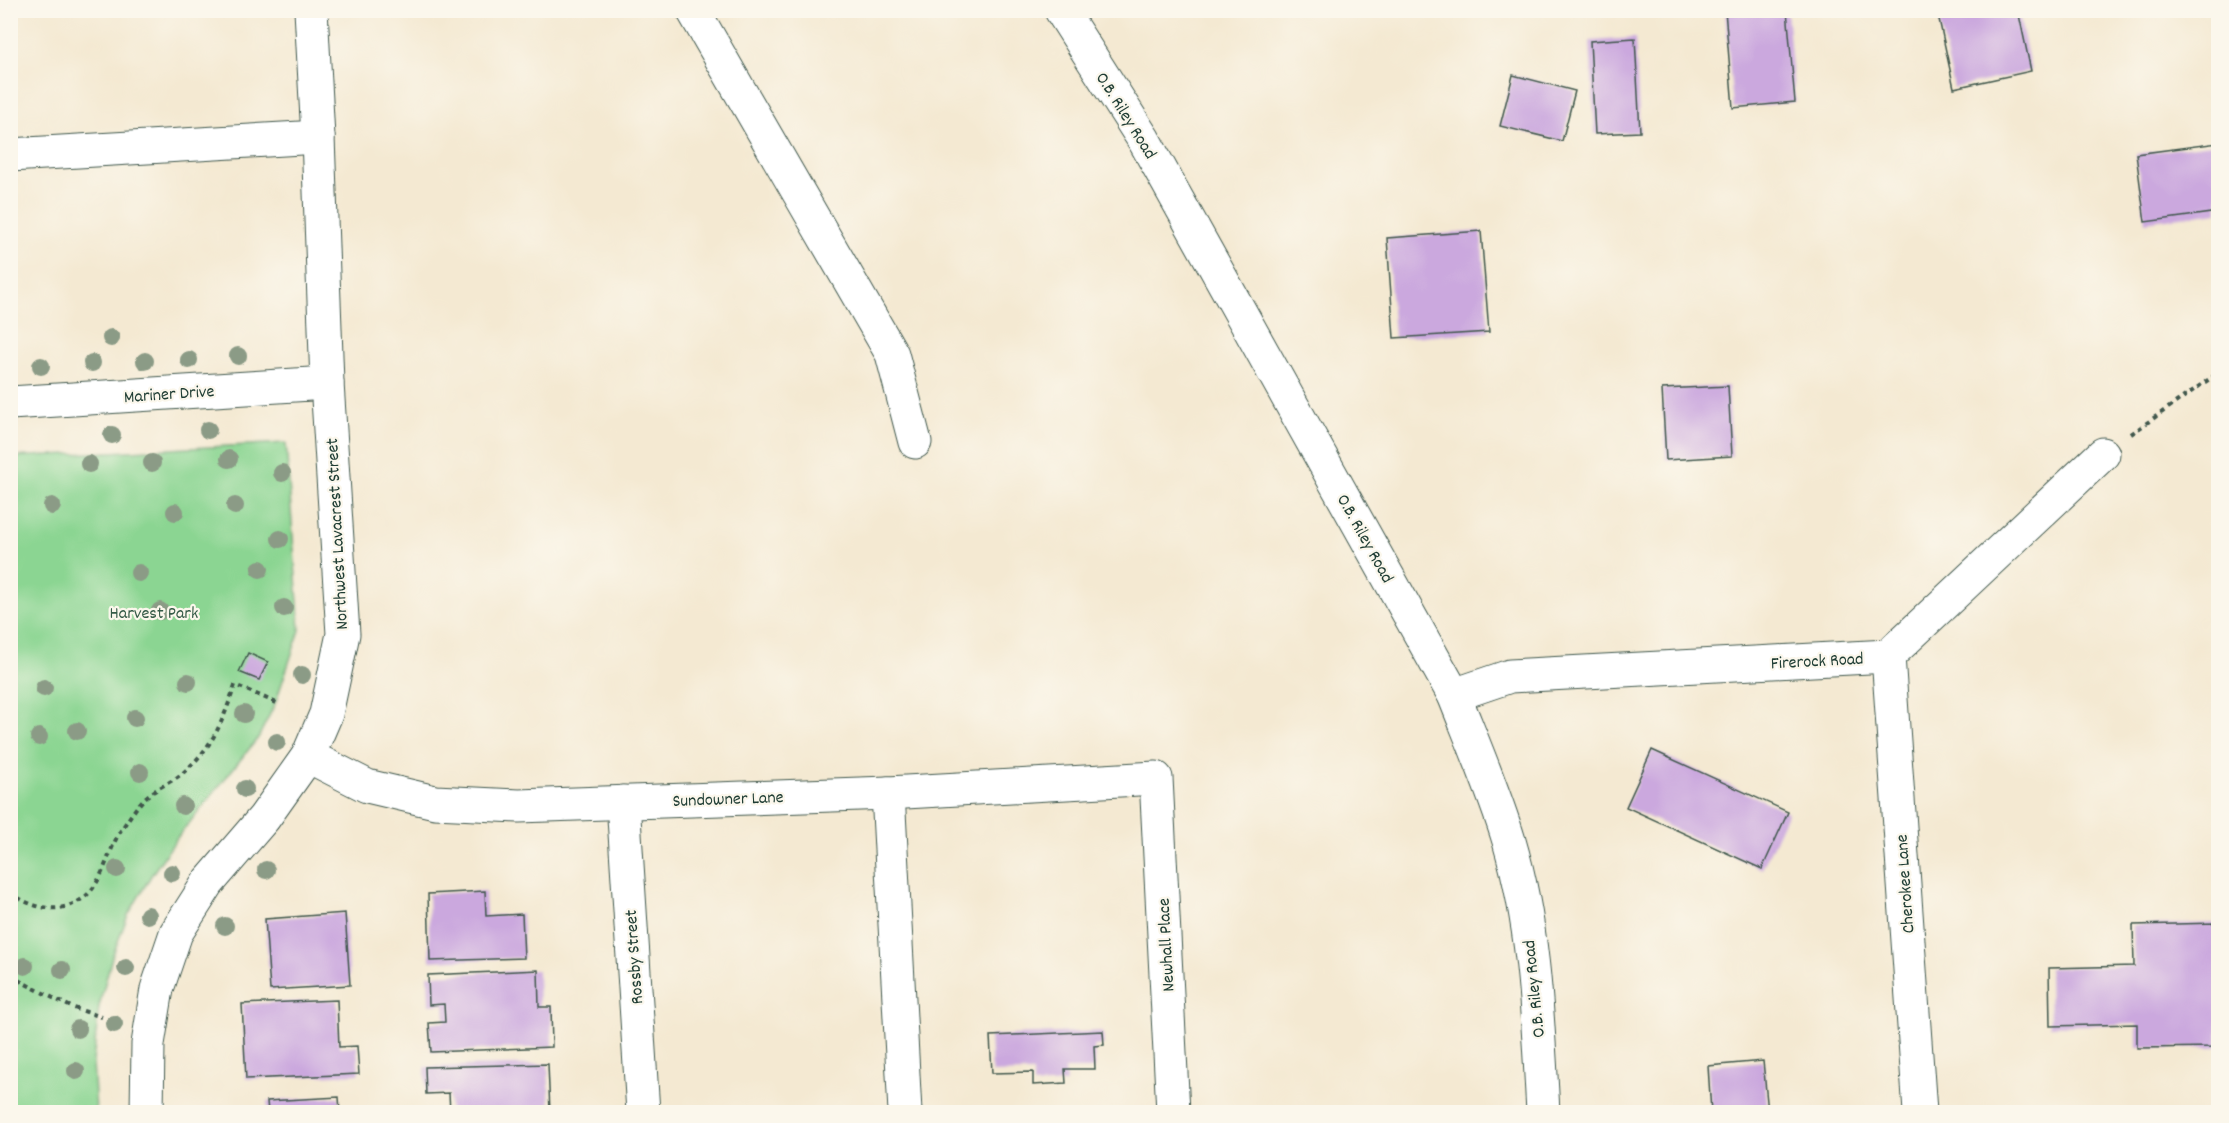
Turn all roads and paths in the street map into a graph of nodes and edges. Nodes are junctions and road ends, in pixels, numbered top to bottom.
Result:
1 (311, 10) edge
2 (693, 10) edge
3 (1061, 10) edge
4 (318, 137) junction
5 (10, 155) edge
6 (2218, 372) edge
7 (327, 383) junction
8 (10, 403) edge
9 (915, 442) dead end
10 (2103, 454) joint
11 (10, 608) edge
12 (1888, 656) junction
13 (10, 663) edge
14 (1454, 695) junction
15 (279, 704) dead end
16 (308, 756) junction
17 (1156, 778) joint
18 (888, 793) junction
19 (623, 802) junction
20 (10, 893) edge
21 (10, 976) edge
22 (102, 1017) dead end
23 (147, 1113) edge
24 (643, 1113) edge
25 (905, 1113) edge
26 (1173, 1113) edge
27 (1543, 1113) edge
28 (1920, 1113) edge

1 - 4 street, Northwest Lavacrest Street
2 - 9 street
3 - 14 street, O.B. Riley Road
4 - 5 street
4 - 7 street, Northwest Lavacrest Street
6 - 10 path
7 - 8 street, Mariner Drive
7 - 16 street, Northwest Lavacrest Street
10 - 12 street, Firerock Road
11 - 13 path
12 - 14 street, Firerock Road
12 - 28 street, Cherokee Lane
14 - 27 street, O.B. Riley Road
15 - 20 path
16 - 19 street, Sundowner Lane
16 - 23 street, Northwest Lavacrest Street
17 - 18 street, Sundowner Lane
17 - 26 street, Newhall Place
18 - 19 street, Sundowner Lane
18 - 25 street
19 - 24 street, Rossby Street
21 - 22 path

